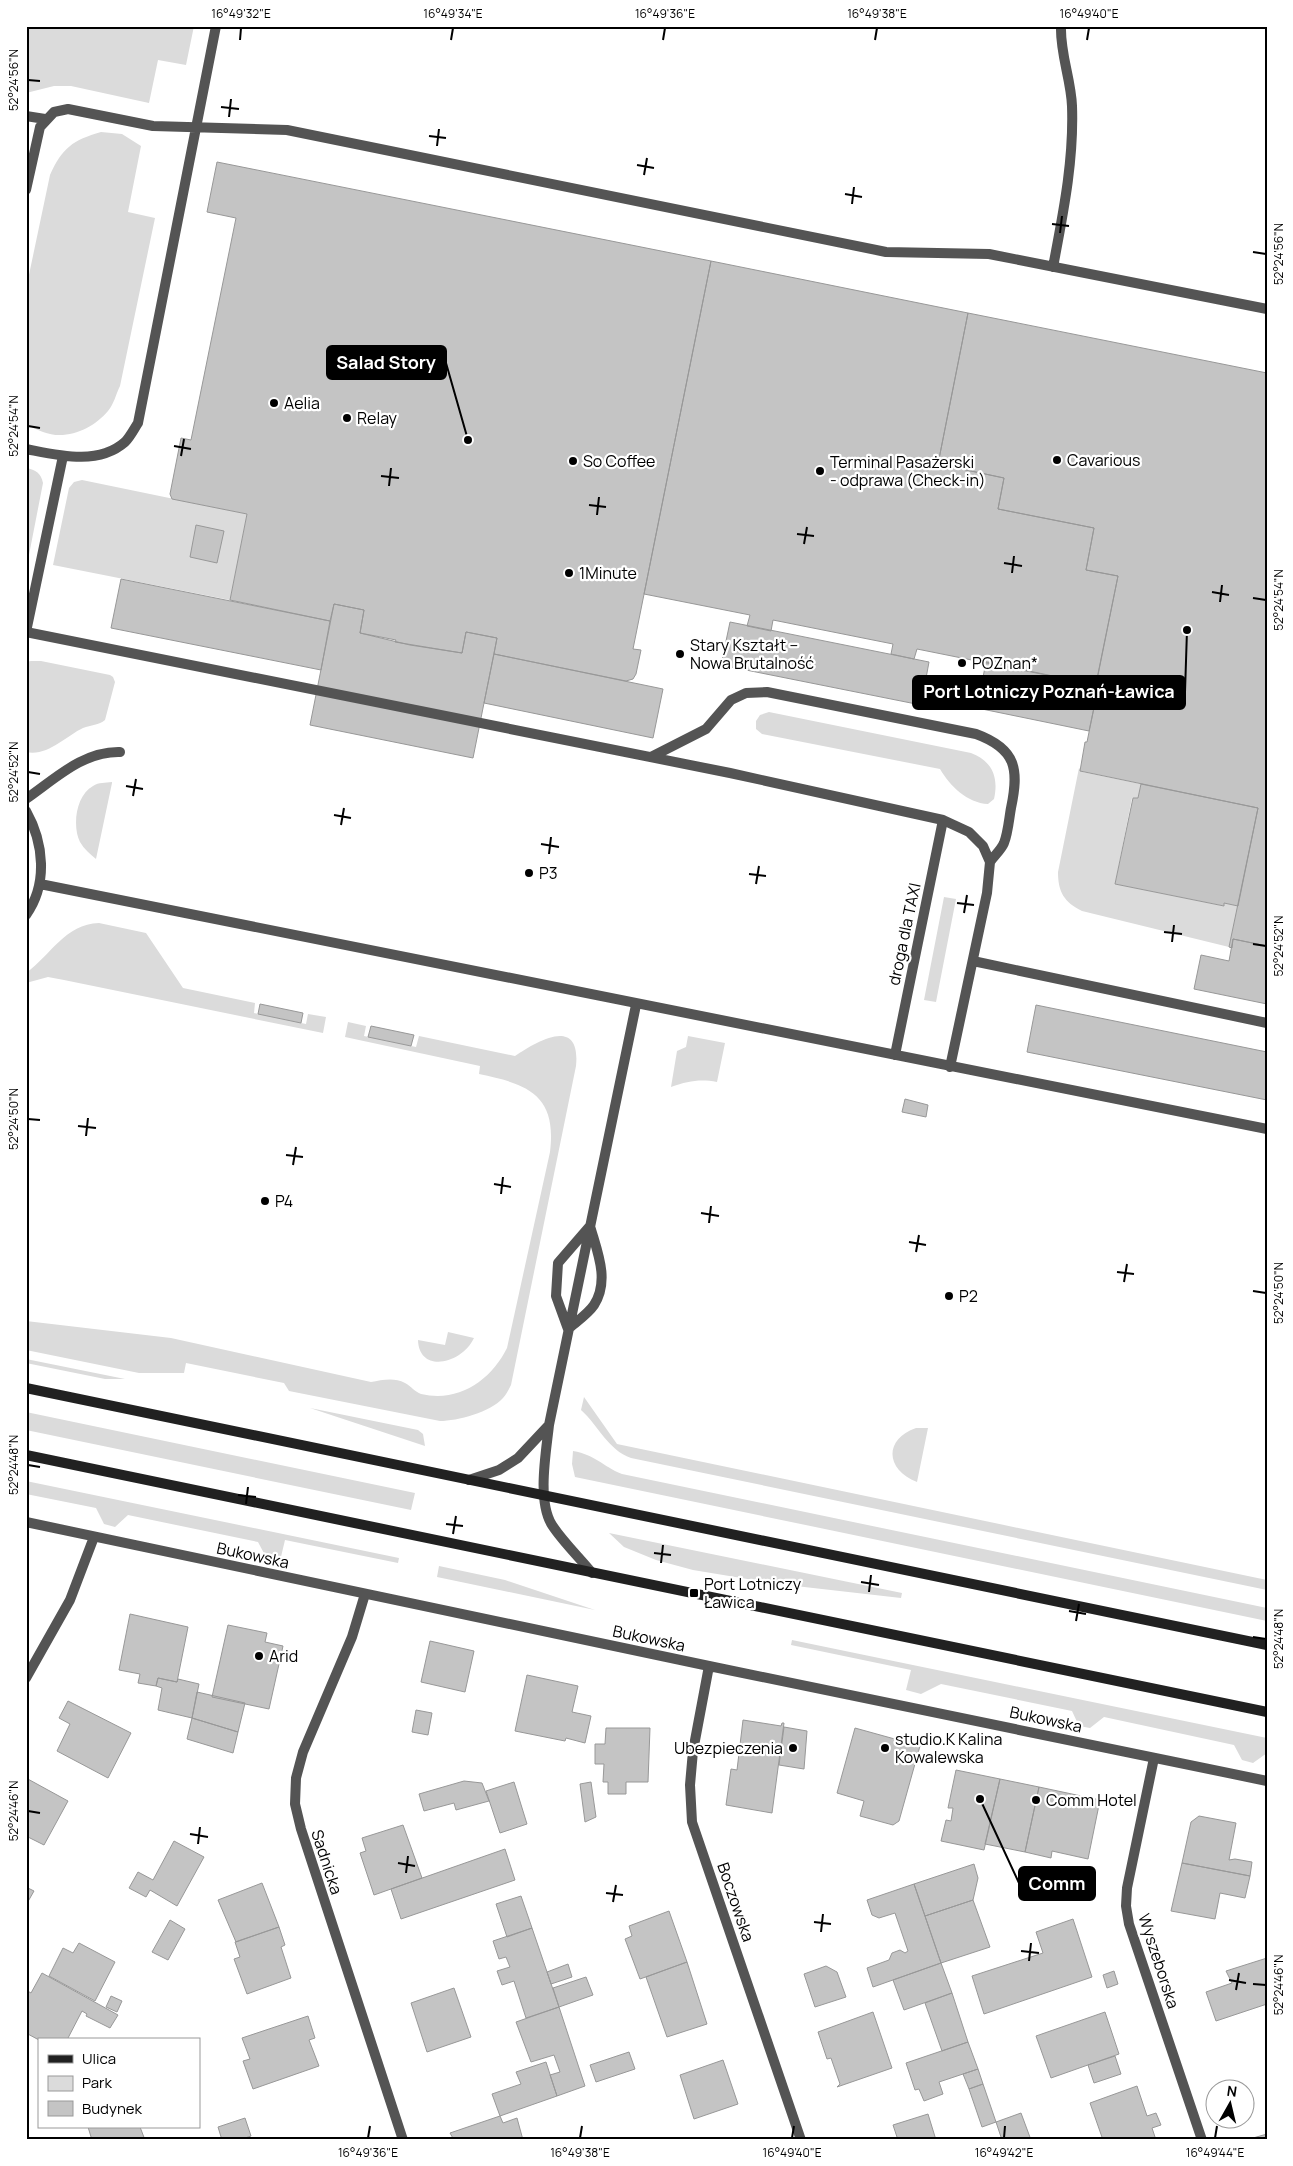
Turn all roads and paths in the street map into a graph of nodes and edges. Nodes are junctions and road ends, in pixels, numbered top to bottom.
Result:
1 (216, 26) edge
2 (1061, 26) edge
3 (26, 116) edge
4 (45, 119) junction
5 (196, 127) junction
6 (26, 190) edge
7 (1054, 267) junction
8 (1267, 309) edge
9 (26, 449) edge
10 (63, 456) junction
11 (26, 632) edge
12 (120, 752) dead end
13 (651, 757) junction
14 (26, 799) edge
15 (26, 811) edge
16 (943, 820) junction
17 (990, 862) junction
18 (40, 884) junction
19 (26, 915) edge
20 (973, 962) junction
21 (636, 1004) junction
22 (1267, 1023) edge
23 (895, 1055) junction
24 (950, 1067) junction
25 (1267, 1129) edge
26 (590, 1226) junction
27 (568, 1329) junction
28 (26, 1388) edge
29 (549, 1425) junction
30 (26, 1455) edge
31 (469, 1480) junction
32 (545, 1495) junction
33 (26, 1522) edge
34 (94, 1537) junction
35 (592, 1573) junction
36 (365, 1594) junction
37 (1267, 1645) edge
38 (709, 1666) junction
39 (26, 1678) edge
40 (1263, 1711) edge
41 (1154, 1758) junction
42 (1267, 1781) edge
43 (403, 2140) edge
44 (802, 2140) edge
45 (1202, 2140) edge

1 - 5 street
2 - 7 street
3 - 4 street
4 - 5 street
4 - 6 street
5 - 7 street
5 - 10 street
7 - 8 street
9 - 10 street
10 - 11 street
11 - 13 street
12 - 14 street
13 - 16 street
13 - 17 street
15 - 18 street
16 - 17 street
16 - 23 street, droga dla TAXI
17 - 20 street
18 - 19 street
18 - 21 street
20 - 22 street
20 - 24 street
21 - 23 street
21 - 26 street
23 - 24 street
24 - 25 street
26 - 27 street
26 - 27 street
26 - 27 street
27 - 29 street
28 - 31 main road
29 - 31 street
29 - 32 street
30 - 35 main road
31 - 32 main road
32 - 35 street
32 - 37 main road
33 - 34 street, Bukowska
34 - 36 street, Bukowska
34 - 39 street
35 - 40 main road
36 - 38 street, Bukowska
36 - 43 street, Sadnicka
38 - 41 street, Bukowska
38 - 44 street, Boczowska
41 - 42 street, Bukowska
41 - 45 street, Wyszeborska

